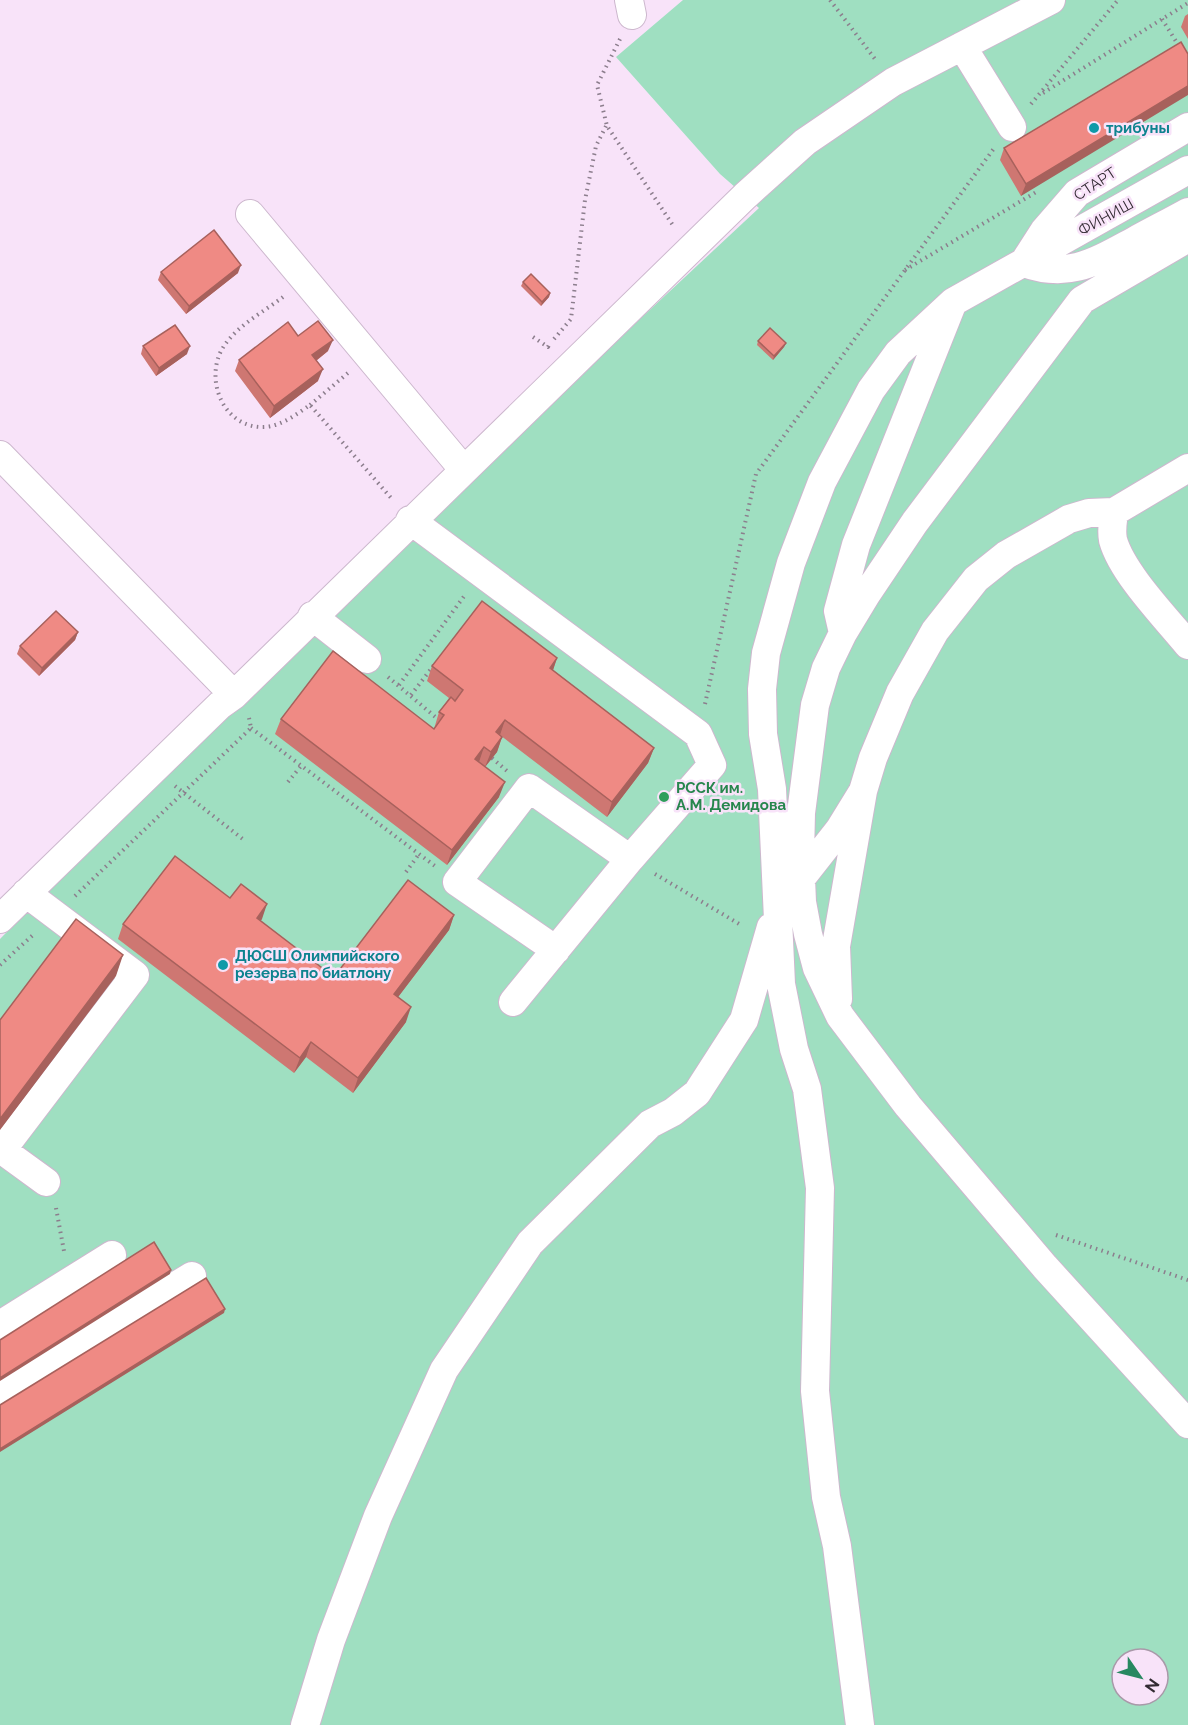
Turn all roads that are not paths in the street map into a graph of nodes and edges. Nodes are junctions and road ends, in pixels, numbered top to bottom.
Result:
1 (1052, 0) edge
2 (962, 46) junction
3 (1012, 127) dead end
4 (1188, 127) edge
5 (1188, 170) edge
6 (1188, 212) edge
7 (250, 214) dead end
8 (1188, 238) edge
9 (1024, 263) junction
10 (953, 302) junction
11 (0, 455) edge
12 (1188, 468) edge
13 (463, 469) junction
14 (1114, 512) junction
15 (410, 520) junction
16 (312, 616) junction
17 (843, 633) junction
18 (1188, 645) edge
19 (367, 659) road end
20 (227, 700) junction
21 (863, 791) junction
22 (801, 813) junction
23 (773, 816) junction
24 (630, 859) junction
25 (802, 879) junction
26 (26, 893) junction
27 (778, 902) junction
28 (0, 919) edge
29 (556, 950) junction
30 (513, 1002) dead end
31 (840, 1016) junction
32 (46, 1182) road end
33 (112, 1255) dead end
34 (192, 1276) dead end
35 (0, 1325) edge
36 (0, 1394) edge
37 (1188, 1424) edge
38 (305, 1725) edge
39 (860, 1725) edge

1 - 2 street
2 - 3 street
2 - 13 street
4 - 9 street, СТАРТ
5 - 9 street, ФИНИШ
6 - 9 street
7 - 13 street
8 - 17 street
9 - 10 street, ФИНИШ
10 - 17 street
10 - 23 street, ФИНИШ
11 - 20 street
12 - 14 street
13 - 15 street
14 - 18 street
14 - 21 street
15 - 16 street
15 - 24 street
16 - 19 street
16 - 20 street
17 - 22 street
20 - 26 street
21 - 25 street
21 - 31 street
22 - 23 street
22 - 25 street
23 - 27 street, ФИНИШ
24 - 29 street
24 - 29 street
25 - 27 street
25 - 31 street
26 - 28 street
26 - 32 street
27 - 38 street
27 - 39 street, ФИНИШ
29 - 30 street
31 - 37 street
33 - 35 street
34 - 36 street

